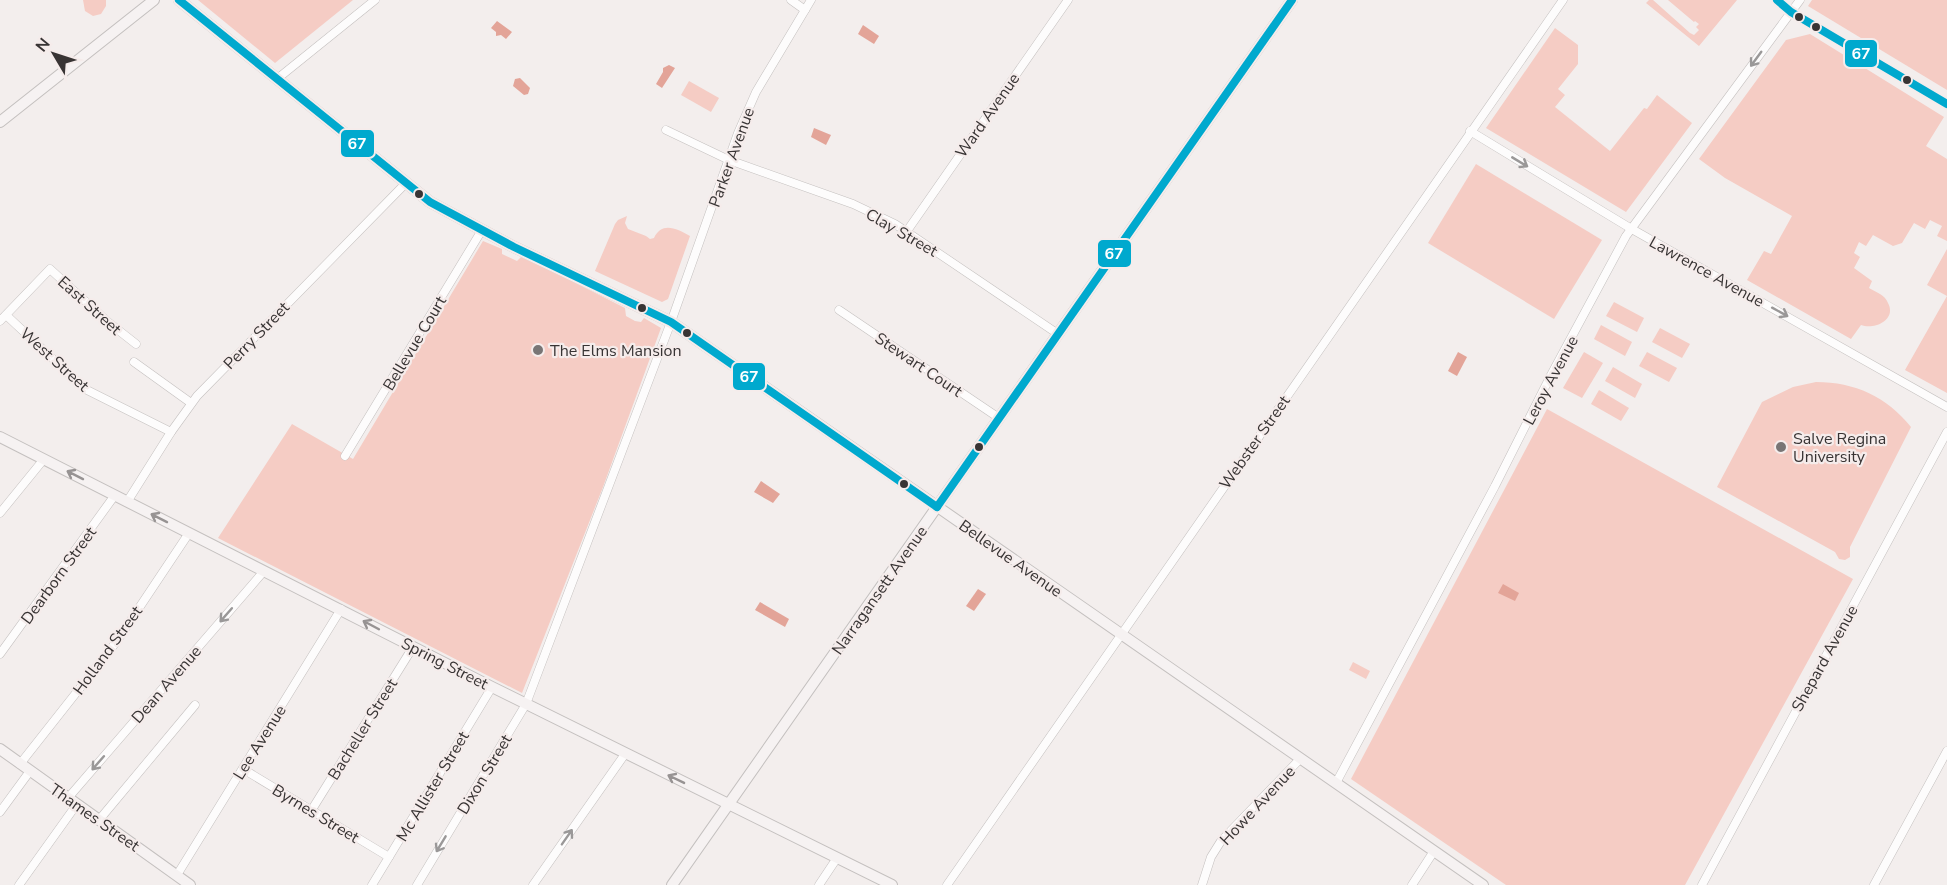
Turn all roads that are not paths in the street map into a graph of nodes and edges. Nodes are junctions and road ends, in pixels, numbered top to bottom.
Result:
1 (154, 0) edge
2 (179, 0) edge
3 (375, 0) edge
4 (791, 0) edge
5 (811, 0) edge
6 (1068, 0) edge
7 (1292, 0) edge
8 (1563, 0) edge
9 (1777, 0) edge
10 (1800, 0) edge
11 (805, 10) junction
12 (1791, 12) junction
13 (277, 79) junction
14 (1947, 104) edge
15 (0, 122) edge
16 (666, 130) dead end
17 (1470, 131) junction
18 (729, 160) junction
19 (405, 184) junction
20 (1630, 228) junction
21 (482, 230) junction
22 (907, 231) junction
23 (839, 310) dead end
24 (3, 318) edge
25 (671, 322) junction
26 (1058, 334) junction
27 (136, 344) dead end
28 (134, 362) dead end
29 (191, 403) junction
30 (1947, 407) edge
31 (999, 418) junction
32 (171, 432) junction
33 (1947, 432) edge
34 (0, 437) edge
35 (345, 456) dead end
36 (44, 459) junction
37 (115, 495) junction
38 (128, 502) junction
39 (937, 507) junction
40 (0, 513) edge
41 (189, 533) junction
42 (264, 571) junction
43 (341, 609) junction
44 (1120, 634) junction
45 (413, 647) junction
46 (0, 654) edge
47 (492, 687) junction
48 (526, 704) junction
49 (195, 705) dead end
50 (0, 749) edge
51 (1947, 751) edge
52 (626, 754) junction
53 (1300, 759) junction
54 (20, 764) junction
55 (243, 769) junction
56 (30, 771) junction
57 (1336, 783) junction
58 (72, 801) junction
59 (729, 805) junction
60 (311, 811) junction
61 (0, 812) edge
62 (99, 820) junction
63 (1434, 851) junction
64 (389, 857) junction
65 (837, 858) junction
66 (177, 875) junction
67 (20, 885) edge
68 (190, 885) edge
69 (372, 885) edge
70 (417, 885) edge
71 (533, 885) edge
72 (672, 885) edge
73 (819, 885) edge
74 (892, 885) edge
75 (947, 885) edge
76 (1202, 885) edge
77 (1412, 885) edge
78 (1483, 885) edge
79 (1701, 885) edge
80 (1874, 885) edge

1 - 15 main road
2 - 13 main road, Bellevue Avenue
3 - 13 street
4 - 11 street
5 - 11 street, Parker Avenue
6 - 22 street, Ward Avenue
7 - 26 main road, Narragansett Avenue
8 - 17 street, Webster Street
9 - 12 street
10 - 12 street, Leroy Avenue
11 - 18 street, Parker Avenue
12 - 14 street
12 -> 20 street, Leroy Avenue
13 - 19 main road, Bellevue Avenue
16 - 18 street, Clay Street
17 -> 20 street, Lawrence Avenue
17 - 44 street, Webster Street
18 - 22 street, Clay Street
18 - 25 street, Parker Avenue
19 - 21 main road, Bellevue Avenue
19 - 29 street, Perry Street
20 -> 30 street, Lawrence Avenue
20 - 57 street, Leroy Avenue
21 - 25 main road, Bellevue Avenue
21 - 35 street, Bellevue Court
22 - 26 street, Clay Street
23 - 31 street, Stewart Court
24 - 27 street, East Street
24 - 32 street, West Street
25 - 39 main road, Bellevue Avenue
25 - 48 street, Dixon Street
26 - 31 main road, Narragansett Avenue
28 - 29 street
29 - 32 street, Perry Street
31 - 39 main road, Narragansett Avenue
32 - 38 street, Perry Street
33 - 79 street, Shepard Avenue
34 - 36 main road, Spring Street
37 -> 36 main road, Spring Street
36 - 40 street
37 - 38 main road, Spring Street
37 - 46 street, Dearborn Street
41 -> 38 main road, Spring Street
39 - 44 main road, Bellevue Avenue
39 - 59 main road, Narragansett Avenue
41 - 42 main road, Spring Street
41 - 54 street, Holland Street
42 - 43 main road, Spring Street
42 -> 58 street, Dean Avenue
45 -> 43 main road, Spring Street
43 - 55 street, Lee Avenue
44 - 53 main road, Bellevue Avenue
44 - 75 street, Webster Street
45 - 47 main road, Spring Street
45 - 60 street, Bacheller Street
47 - 48 main road, Spring Street
47 - 64 street, Mc Allister Street
48 - 52 main road, Spring Street
48 -> 70 street, Dixon Street
49 - 62 street
50 - 54 main road, Thames Street
51 - 80 street
59 -> 52 main road, Spring Street
71 -> 52 street
53 - 57 main road, Bellevue Avenue
53 - 76 street, Howe Avenue
54 - 56 main road, Thames Street
55 - 60 street, Byrnes Street
55 - 66 street, Lee Avenue
56 - 58 main road, Thames Street
56 - 61 street
57 - 63 main road, Bellevue Avenue
58 - 62 main road, Thames Street
58 - 67 street, Dean Avenue
59 - 65 main road, Spring Street
59 - 72 main road, Narragansett Avenue
60 - 64 street, Byrnes Street
62 - 66 main road, Thames Street
63 - 77 street
63 - 78 main road, Bellevue Avenue
64 - 69 street, Mc Allister Street
65 - 73 street
65 - 74 main road, Spring Street
66 - 68 main road, Thames Street

